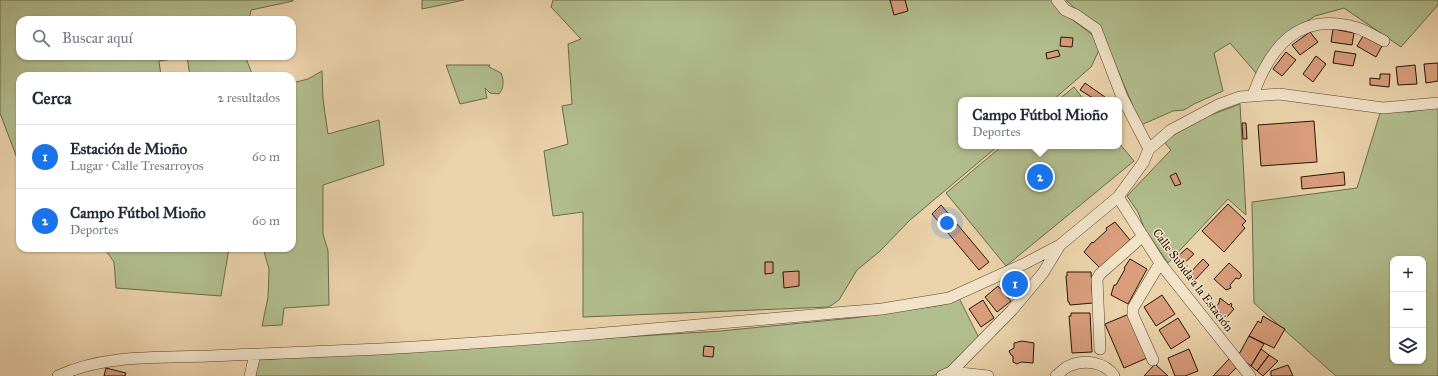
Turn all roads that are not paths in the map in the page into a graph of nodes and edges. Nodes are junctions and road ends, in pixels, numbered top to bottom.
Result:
1 (1057, 0) edge
2 (1384, 41) dead end
3 (1253, 95) junction
4 (1438, 103) edge
5 (1149, 150) junction
6 (1118, 197) junction
7 (1144, 236) junction
8 (1060, 245) junction
9 (1160, 263) junction
10 (1100, 349) dead end
11 (255, 354) junction
12 (1153, 360) dead end
13 (92, 364) junction
14 (946, 374) edge
15 (58, 376) edge
16 (90, 376) edge
17 (250, 376) edge
18 (988, 376) edge
19 (1056, 376) edge
20 (1114, 376) edge
21 (1250, 376) edge

1 - 5 street
2 - 3 street
3 - 4 street
3 - 5 street
5 - 6 street
6 - 7 street, Calle Subida a la Estación
6 - 8 street
7 - 9 street, Calle Subida a la Estación
7 - 10 street
8 - 11 street
8 - 14 street
9 - 12 street
9 - 21 street, Calle Subida a la Estación
11 - 13 street
11 - 17 street
13 - 15 street
13 - 16 street
14 - 18 street
19 - 20 street

